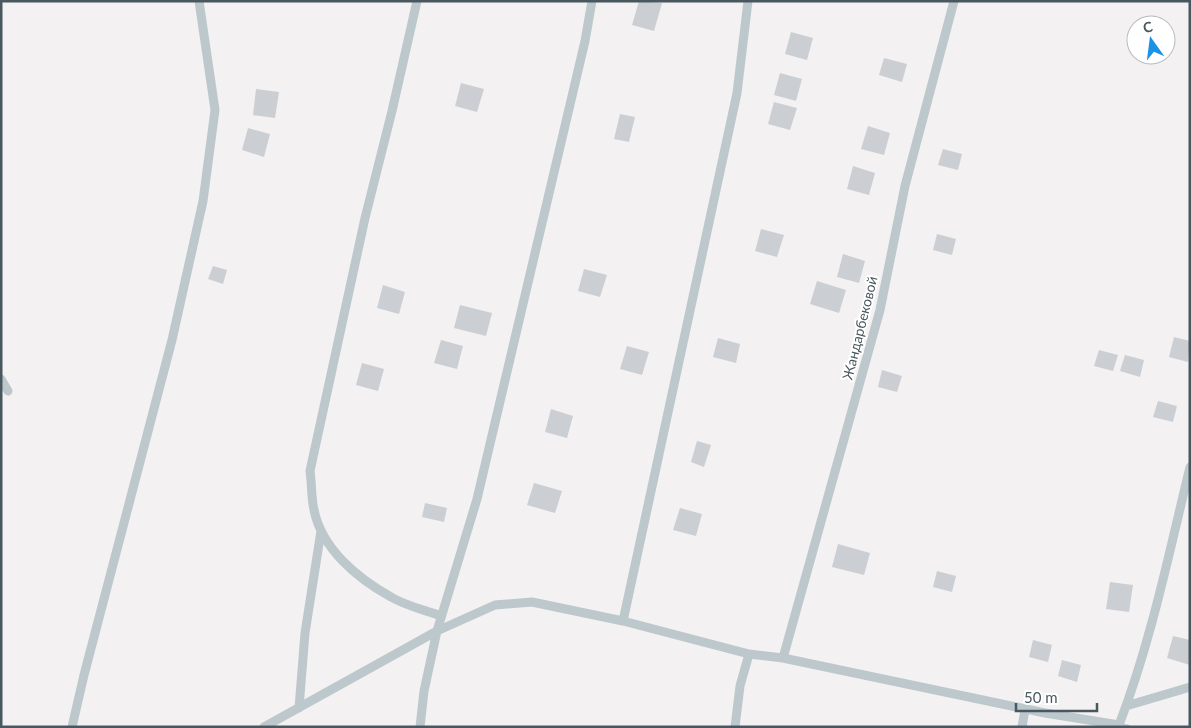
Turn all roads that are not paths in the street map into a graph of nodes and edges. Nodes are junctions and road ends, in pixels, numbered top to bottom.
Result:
1 (199, 1) edge
2 (418, 1) edge
3 (592, 1) edge
4 (748, 1) edge
5 (954, 1) edge
6 (1, 379) edge
7 (8, 391) dead end
8 (1190, 467) edge
9 (321, 531) junction
10 (441, 616) junction
11 (623, 622) junction
12 (437, 630) junction
13 (749, 654) junction
14 (783, 658) junction
15 (1190, 687) edge
16 (1126, 706) junction
17 (299, 708) junction
18 (1025, 709) junction
19 (1122, 726) edge
20 (72, 727) edge
21 (264, 727) edge
22 (420, 727) edge
23 (735, 727) edge
24 (1022, 727) edge

1 - 20 street
2 - 9 street
3 - 10 street
4 - 11 street
5 - 14 street, Жандарбековой
6 - 7 street
8 - 16 street
9 - 10 street
9 - 17 street
10 - 12 street
11 - 12 street
11 - 13 street
12 - 17 street
12 - 22 street
13 - 14 street
13 - 23 street
14 - 18 street
15 - 16 street
16 - 19 street
17 - 21 street
18 - 19 street
18 - 24 street

